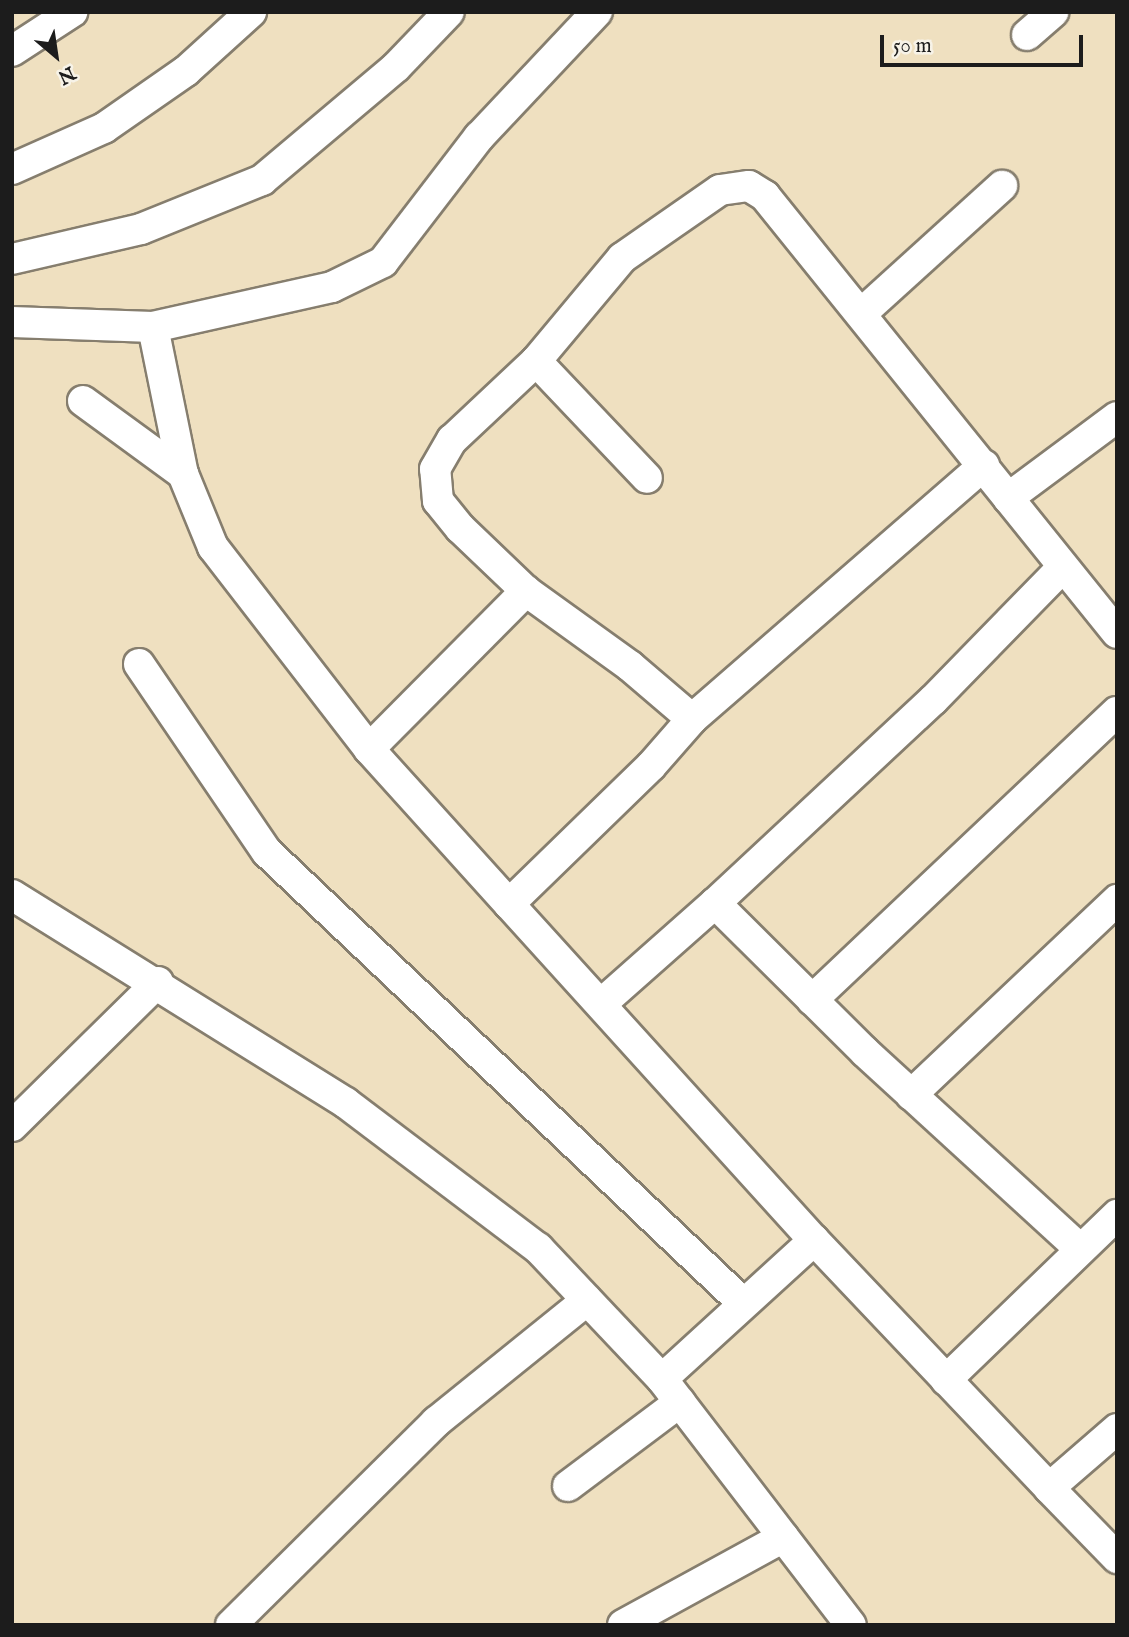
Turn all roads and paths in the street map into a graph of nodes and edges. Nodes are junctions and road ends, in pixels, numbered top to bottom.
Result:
1 (72, 12) edge
2 (251, 12) edge
3 (449, 12) edge
4 (597, 12) edge
5 (1053, 12) edge
6 (1027, 35) dead end
7 (12, 51) edge
8 (12, 169) edge
9 (1002, 186) dead end
10 (12, 259) edge
11 (863, 312) junction
12 (12, 322) edge
13 (153, 327) junction
14 (536, 361) junction
15 (83, 401) dead end
16 (1117, 417) edge
17 (984, 465) junction
18 (183, 474) junction
19 (647, 478) dead end
20 (1008, 498) junction
21 (1061, 569) junction
22 (526, 592) junction
23 (1117, 633) edge
24 (139, 664) dead end
25 (1117, 712) edge
26 (692, 719) junction
27 (369, 748) junction
28 (12, 895) edge
29 (1117, 900) edge
30 (715, 903) junction
31 (509, 904) junction
32 (158, 982) junction
33 (812, 1000) junction
34 (601, 1004) junction
35 (911, 1095) junction
36 (12, 1126) edge
37 (1117, 1215) edge
38 (814, 1240) junction
39 (1080, 1249) junction
40 (587, 1300) junction
41 (743, 1303) junction
42 (946, 1380) junction
43 (671, 1391) junction
44 (1117, 1429) edge
45 (568, 1486) dead end
46 (1049, 1488) junction
47 (783, 1537) junction
48 (1117, 1558) edge
49 (231, 1625) edge
50 (623, 1625) edge
51 (851, 1625) edge

1 - 7 street
2 - 8 street
3 - 10 street
4 - 13 street
5 - 6 street
9 - 11 street
11 - 14 street
11 - 17 street
12 - 13 street
13 - 18 street
14 - 19 street
14 - 22 street
15 - 18 street
16 - 20 street
17 - 20 street
17 - 26 street
18 - 27 street
20 - 21 street
21 - 23 street
21 - 30 street
22 - 26 street
22 - 27 street
24 - 41 street
25 - 33 street
26 - 31 street
27 - 31 street
28 - 32 street
29 - 35 street
30 - 33 street
30 - 34 street
31 - 34 street
32 - 36 street
32 - 40 street
33 - 35 street
34 - 38 street
35 - 39 street
37 - 39 street
38 - 41 street
38 - 42 street
39 - 42 street
40 - 43 street
40 - 49 street
41 - 43 street
42 - 46 street
43 - 45 street
43 - 47 street
44 - 46 street
46 - 48 street
47 - 50 street
47 - 51 street

